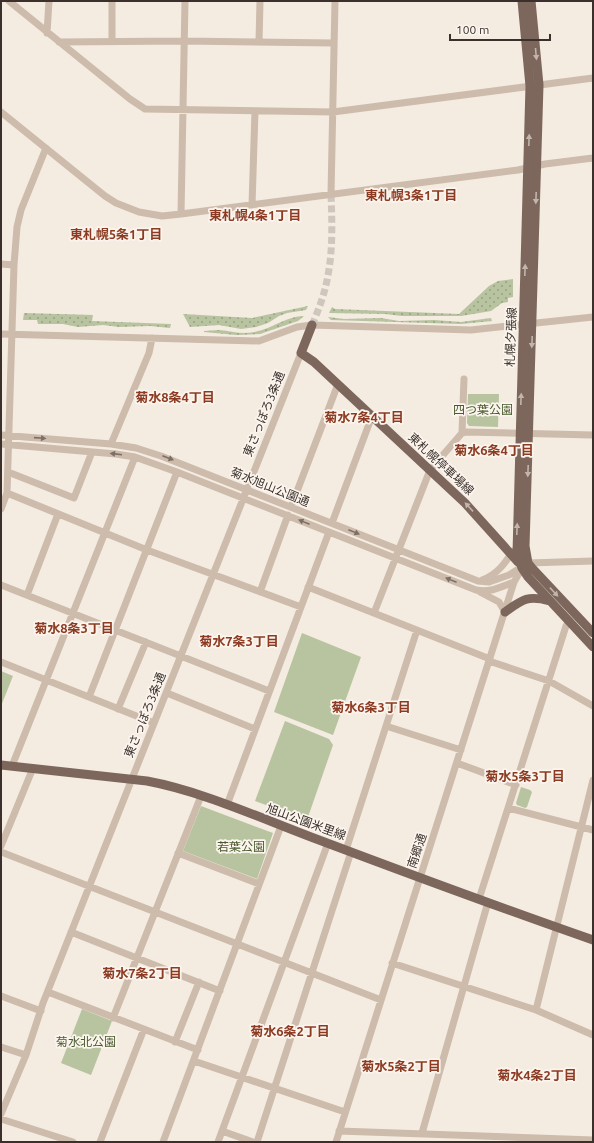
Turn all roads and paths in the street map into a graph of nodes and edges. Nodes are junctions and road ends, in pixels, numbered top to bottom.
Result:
1 (9, 1) edge
2 (49, 1) edge
3 (112, 1) edge
4 (185, 1) edge
5 (260, 1) edge
6 (335, 1) edge
7 (522, 1) edge
8 (531, 1) edge
9 (47, 33) junction
10 (112, 41) junction
11 (184, 41) junction
12 (59, 42) junction
13 (260, 42) junction
14 (334, 43) junction
15 (593, 78) edge
16 (534, 86) junction
17 (183, 110) junction
18 (255, 111) junction
19 (1, 112) edge
20 (333, 112) junction
21 (46, 148) junction
22 (593, 158) edge
23 (532, 167) junction
24 (331, 194) junction
25 (252, 205) junction
26 (181, 214) junction
27 (1, 264) edge
28 (14, 264) junction
29 (593, 317) edge
30 (528, 324) junction
31 (312, 326) junction
32 (1, 334) edge
33 (12, 334) junction
34 (152, 338) junction
35 (301, 353) junction
36 (464, 379) dead end
37 (338, 384) junction
38 (372, 416) junction
39 (462, 433) junction
40 (525, 433) junction
41 (1, 435) edge
42 (593, 435) edge
43 (9, 436) junction
44 (111, 444) junction
45 (5, 445) edge
46 (92, 452) junction
47 (135, 457) junction
48 (430, 470) junction
49 (8, 472) junction
50 (177, 472) junction
51 (247, 489) junction
52 (7, 494) junction
53 (244, 497) junction
54 (291, 507) junction
55 (1, 509) edge
56 (58, 514) junction
57 (288, 515) junction
58 (332, 523) junction
59 (329, 532) junction
60 (105, 533) junction
61 (517, 544) junction
62 (398, 549) junction
63 (147, 550) junction
64 (511, 553) junction
65 (395, 558) junction
66 (593, 560) edge
67 (525, 565) junction
68 (213, 574) junction
69 (478, 581) junction
70 (514, 582) junction
71 (1, 585) edge
72 (308, 587) junction
73 (476, 590) junction
74 (260, 592) junction
75 (27, 595) junction
76 (550, 601) junction
77 (301, 607) junction
78 (505, 612) junction
79 (73, 613) junction
80 (374, 613) junction
81 (569, 621) junction
82 (115, 630) junction
83 (417, 630) junction
84 (593, 633) edge
85 (146, 642) junction
86 (593, 647) edge
87 (181, 656) junction
88 (490, 660) junction
89 (1, 662) edge
90 (47, 681) junction
91 (549, 681) junction
92 (269, 691) junction
93 (167, 693) junction
94 (89, 697) junction
95 (593, 706) edge
96 (118, 709) junction
97 (154, 723) junction
98 (386, 726) junction
99 (255, 729) junction
100 (461, 750) junction
101 (457, 763) junction
102 (1, 765) edge
103 (12, 766) junction
104 (33, 768) junction
105 (132, 780) junction
106 (593, 780) edge
107 (516, 785) junction
108 (201, 796) junction
109 (227, 805) junction
110 (508, 808) junction
111 (281, 826) junction
112 (581, 827) junction
113 (593, 830) edge
114 (328, 843) junction
115 (1, 846) edge
116 (348, 851) junction
117 (1, 852) edge
118 (178, 852) junction
119 (420, 877) junction
120 (259, 884) junction
121 (90, 886) junction
122 (479, 899) junction
123 (488, 902) junction
124 (154, 912) junction
125 (556, 927) junction
126 (71, 932) junction
127 (593, 940) edge
128 (238, 943) junction
129 (137, 958) junction
130 (285, 962) junction
131 (392, 963) junction
132 (312, 972) junction
133 (199, 982) junction
134 (464, 986) junction
135 (220, 991) junction
136 (48, 992) junction
137 (1, 996) edge
138 (381, 1000) junction
139 (536, 1010) junction
140 (41, 1011) junction
141 (113, 1018) junction
142 (144, 1029) junction
143 (593, 1035) edge
144 (175, 1042) junction
145 (1, 1047) edge
146 (198, 1050) junction
147 (26, 1056) junction
148 (194, 1061) junction
149 (242, 1077) junction
150 (275, 1089) junction
151 (345, 1112) junction
152 (1, 1114) edge
153 (1, 1119) edge
154 (222, 1131) junction
155 (339, 1131) junction
156 (422, 1133) junction
157 (479, 1139) edge
158 (593, 1140) edge
159 (73, 1142) edge
160 (100, 1142) edge
161 (163, 1142) edge
162 (218, 1142) edge
163 (253, 1142) edge
164 (257, 1142) edge
165 (336, 1142) edge

1 - 9 street
2 - 9 street
3 - 10 street
4 - 11 street
5 - 13 street
6 - 14 street
7 - 16 main road, 札幌夕張線
8 -> 16 main road, 札幌夕張線
9 - 12 street
10 - 11 street
10 - 12 street
11 - 13 street
11 - 17 street
12 - 17 street
13 - 14 street
14 - 20 street
15 - 16 street
16 - 20 street
16 - 23 main road, 札幌夕張線
17 - 18 street
17 - 26 street
18 - 20 street
18 - 25 street
19 - 21 street
20 - 24 street
21 - 26 street
21 - 28 street
22 - 23 street
23 - 24 street
23 - 30 main road, 札幌夕張線
24 - 25 street
25 - 26 street
27 - 28 street
28 - 33 street
29 - 30 street
30 - 31 street
30 - 40 main road, 札幌夕張線
31 - 34 street
31 - 35 main road, 東さっぽろ3条通
32 - 33 street
33 - 34 street
33 - 43 street
34 - 44 street
35 - 37 main road, 東札幌停車場線
35 - 51 street, 東さっぽろ3条通
36 - 39 street
37 - 38 main road, 東札幌停車場線
37 - 54 street
38 - 48 main road, 東札幌停車場線
38 - 58 street
39 - 40 street
39 - 48 street
40 - 42 street
61 -> 40 main road, 札幌夕張線
40 -> 67 main road, 札幌夕張線
41 - 43 street, 菊水旭山公園通
43 -> 44 street, 菊水旭山公園通
43 - 45 street
44 -> 51 street, 菊水旭山公園通
45 - 46 street, 菊水旭山公園通
45 - 49 street
47 -> 46 street, 菊水旭山公園通
46 - 49 street
47 - 50 street, 菊水旭山公園通
47 - 60 street
48 - 62 street
64 -> 48 main road, 東札幌停車場線
49 - 52 street
50 - 53 street, 菊水旭山公園通
50 - 63 street
51 - 53 street, 東さっぽろ3条通
51 - 54 street, 菊水旭山公園通
52 - 55 street
52 - 56 street
53 - 57 street, 菊水旭山公園通
53 - 68 street, 東さっぽろ3条通
54 - 58 street, 菊水旭山公園通
56 - 60 street
56 - 75 street
59 -> 57 street, 菊水旭山公園通
57 - 74 street
58 -> 62 street, 菊水旭山公園通
59 - 65 street, 菊水旭山公園通
59 - 72 street
60 - 63 street
60 - 79 street
61 - 64 street
61 - 67 main road, 札幌夕張線
62 - 65 street
62 - 69 street, 菊水旭山公園通
63 - 68 street
63 - 82 street
64 - 67 main road, 東札幌停車場線
64 - 69 street
73 -> 65 street, 菊水旭山公園通
65 - 80 street
66 - 67 street
67 - 69 street, 菊水旭山公園通
67 - 70 street, 南郷通
67 - 76 main road, 札幌夕張線
67 -> 84 main road, 札幌夕張線
68 - 74 street
68 - 87 street, 東さっぽろ3条通
70 - 73 street, 菊水旭山公園通
70 - 78 street, 南郷通
71 - 75 street
72 - 77 street
72 - 80 street
73 - 78 street
74 - 77 street
75 - 79 street
76 - 78 main road
76 - 81 main road, 札幌夕張線
77 - 92 street
78 - 88 street, 南郷通
79 - 82 street
79 - 90 street
80 - 83 street
81 - 86 main road, 札幌夕張線
81 - 91 street
82 - 85 street
82 - 94 street
83 - 88 street
83 - 98 street
85 - 87 street
85 - 96 street
87 - 92 street
87 - 93 street, 東さっぽろ3条通
88 - 91 street
88 - 100 street, 南郷通
89 - 90 street
90 - 94 street
90 - 103 street
91 - 95 street
91 - 107 street
92 - 99 street
93 - 97 street, 東さっぽろ3条通
93 - 99 street
94 - 96 street
96 - 97 street
97 - 105 street, 東さっぽろ3条通
98 - 100 street
98 - 116 street
99 - 109 street
100 - 101 street, 南郷通
101 - 107 street
101 - 119 street, 南郷通
102 - 103 main road, 旭山公園米里線
103 - 104 main road, 旭山公園米里線
104 - 105 main road, 旭山公園米里線
104 - 115 street
105 - 108 main road, 旭山公園米里線
105 - 121 street, 東さっぽろ3条通
106 - 112 street
107 - 110 street
108 - 109 main road, 旭山公園米里線
108 - 118 street
109 - 111 main road, 旭山公園米里線
110 - 112 street
110 - 122 street
111 - 114 main road, 旭山公園米里線
111 - 120 street
112 - 113 street
112 - 125 street
114 - 116 main road, 旭山公園米里線
114 - 130 street
116 - 119 main road, 旭山公園米里線
116 - 132 street
117 - 121 street
118 - 120 street
118 - 124 street
119 - 122 main road, 旭山公園米里線
119 - 131 street, 南郷通
120 - 128 street
121 - 124 street
121 - 126 street, 東さっぽろ3条通
122 - 123 main road, 旭山公園米里線
123 - 125 main road, 旭山公園米里線
123 - 134 street
124 - 128 street
124 - 129 street
125 - 127 main road, 旭山公園米里線
125 - 139 street
126 - 129 street
126 - 136 street, 東さっぽろ3条通
128 - 130 street
128 - 135 street
129 - 133 street
129 - 141 street
130 - 132 street
130 - 149 street
131 - 134 street
131 - 138 street, 南郷通
132 - 138 street
132 - 150 street
133 - 135 street
133 - 144 street
134 - 139 street
134 - 156 street
135 - 146 street
136 - 140 street, 東さっぽろ3条通
136 - 141 street
137 - 140 street
138 - 151 street, 南郷通
139 - 143 street
140 - 147 street, 東さっぽろ3条通
141 - 142 street
142 - 144 street
142 - 160 street
144 - 146 street
145 - 147 street
146 - 148 street
147 - 152 street, 東さっぽろ3条通
148 - 149 street
148 - 161 street
149 - 150 street
149 - 154 street
150 - 151 street
150 - 164 street
151 - 155 street, 南郷通
153 - 159 street
154 - 162 street
154 - 163 street
155 - 156 street
155 - 165 street, 南郷通
156 - 157 street
157 - 158 street

